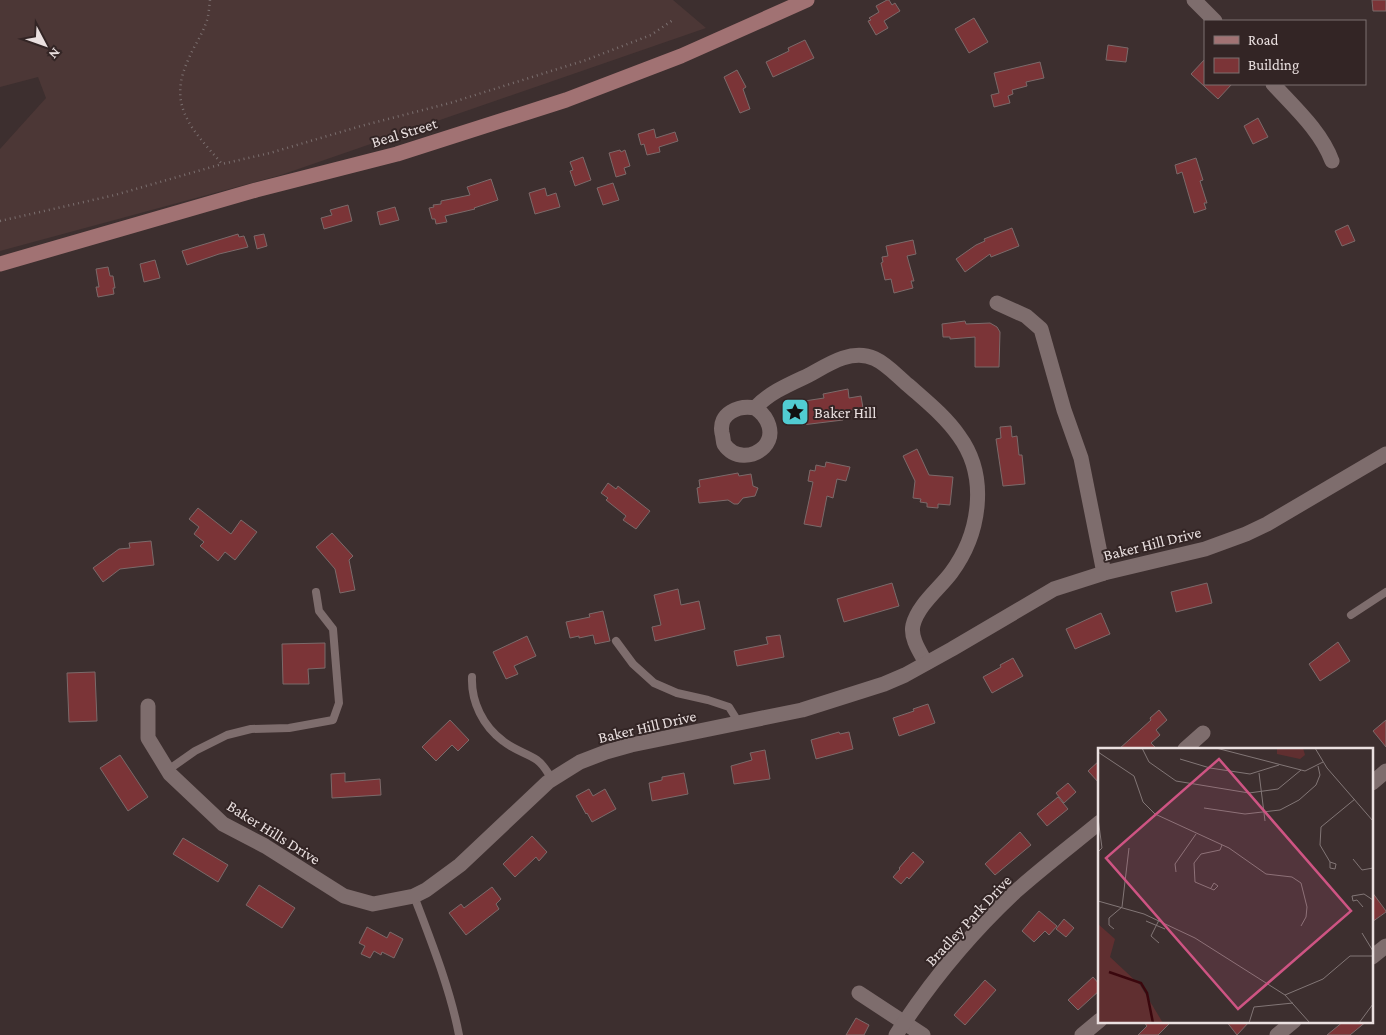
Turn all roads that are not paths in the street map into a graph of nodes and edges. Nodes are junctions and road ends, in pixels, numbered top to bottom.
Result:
1 (808, 0) edge
2 (1194, 0) edge
3 (1213, 20) edge
4 (1274, 85) edge
5 (1332, 161) dead end
6 (0, 264) edge
7 (996, 302) dead end
8 (755, 408) dead end
9 (1386, 454) edge
10 (1104, 573) junction
11 (316, 592) dead end
12 (1386, 592) edge
13 (1351, 615) dead end
14 (616, 641) dead end
15 (926, 663) junction
16 (472, 677) dead end
17 (148, 706) dead end
18 (739, 723) junction
19 (1203, 733) dead end
20 (1186, 748) edge
21 (168, 770) junction
22 (1386, 771) edge
23 (552, 779) junction
24 (1374, 781) edge
25 (1098, 824) edge
26 (414, 896) junction
27 (1386, 946) edge
28 (1374, 955) edge
29 (859, 993) dead end
30 (1098, 1022) edge
31 (1293, 1022) edge
32 (900, 1029) edge
33 (459, 1035) edge
34 (923, 1035) edge
35 (1082, 1035) edge
36 (1277, 1035) edge

1 - 6 street, Beal Street
2 - 3 street
4 - 5 street
7 - 10 street
8 - 15 street
9 - 10 street, Baker Hill Drive
10 - 15 street, Baker Hill Drive
11 - 21 lane
12 - 13 lane
14 - 18 lane
15 - 18 street, Baker Hill Drive
16 - 23 lane
17 - 21 street, Baker Hills Drive
18 - 23 street, Baker Hill Drive
19 - 20 street
21 - 26 street, Baker Hills Drive
22 - 24 street
23 - 26 street, Baker Hill Drive
25 - 32 street, Bradley Park Drive
26 - 33 lane
27 - 28 street
29 - 32 street
30 - 35 street
31 - 36 street
32 - 34 street

